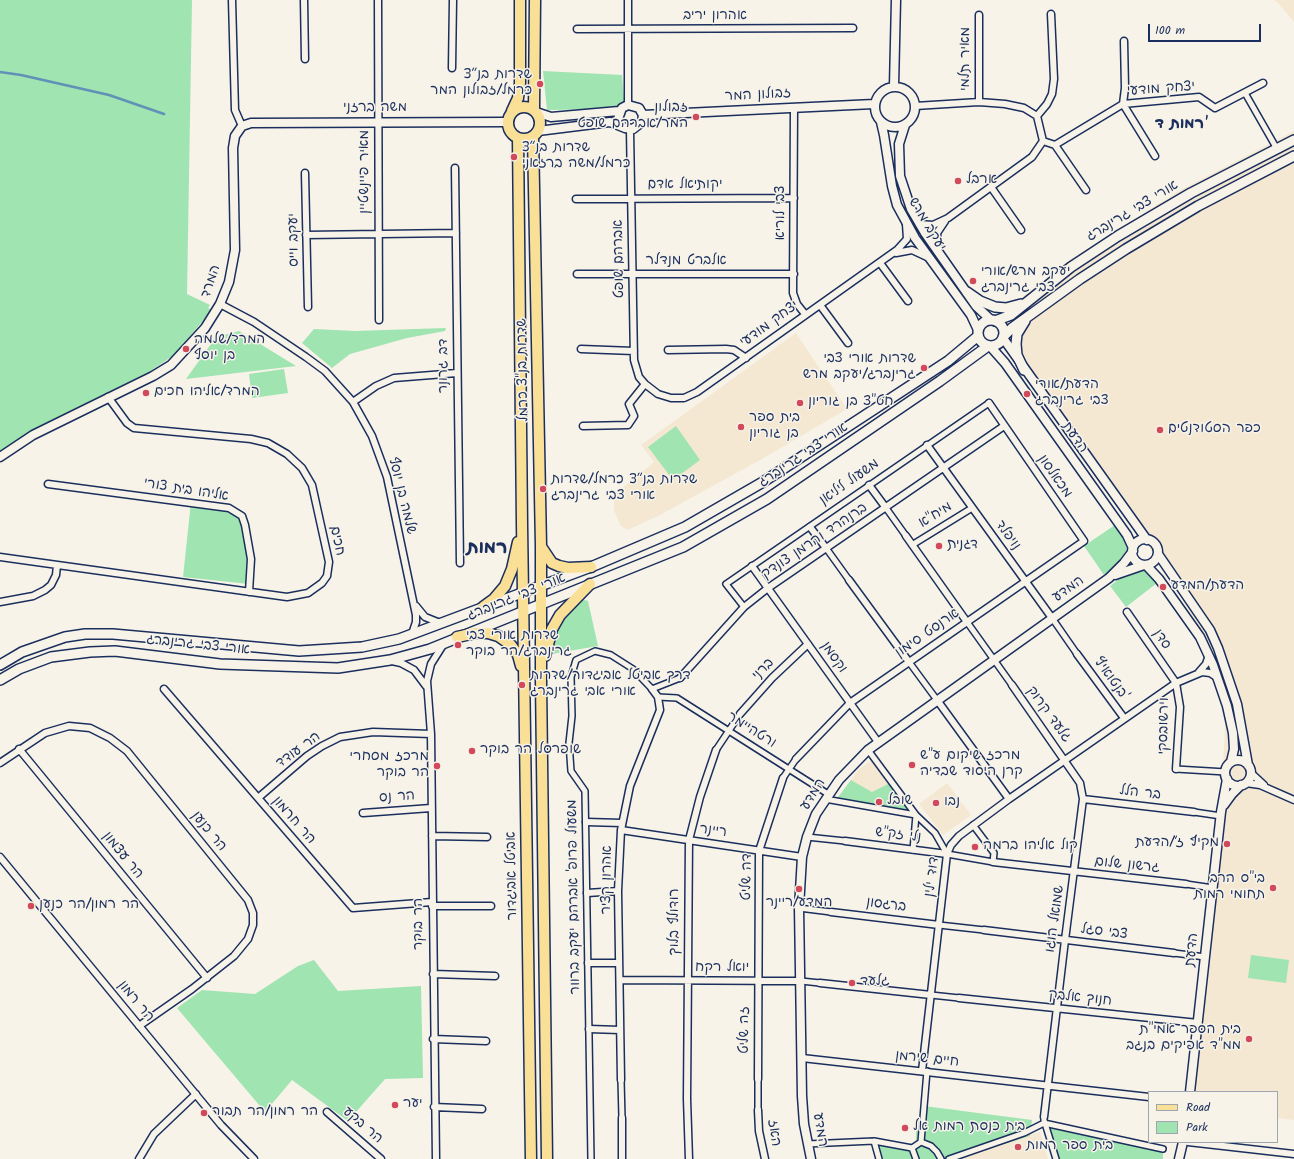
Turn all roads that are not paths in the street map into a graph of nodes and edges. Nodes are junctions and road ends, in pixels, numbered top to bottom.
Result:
1 (232, 0) edge
2 (304, 0) edge
3 (378, 0) edge
4 (453, 0) edge
5 (520, 0) edge
6 (535, 0) edge
7 (628, 0) edge
8 (896, 0) edge
9 (1051, 14) dead end
10 (979, 15) dead end
11 (853, 28) dead end
12 (577, 29) dead end
13 (628, 29) junction
14 (1124, 41) dead end
15 (305, 59) dead end
16 (452, 68) dead end
17 (1263, 83) dead end
18 (894, 86) junction
19 (1245, 92) junction
20 (979, 102) junction
21 (874, 104) junction
22 (1123, 104) junction
23 (628, 105) junction
24 (915, 106) junction
25 (794, 108) junction
26 (512, 111) junction
27 (535, 111) junction
28 (620, 111) junction
29 (643, 115) junction
30 (1038, 116) junction
31 (378, 122) junction
32 (507, 122) junction
33 (881, 122) junction
34 (905, 125) junction
35 (242, 126) junction
36 (626, 128) junction
37 (536, 134) junction
38 (518, 138) junction
39 (1294, 140) edge
40 (1043, 141) junction
41 (1055, 145) junction
42 (1277, 149) junction
43 (1155, 156) dead end
44 (1294, 156) edge
45 (455, 168) dead end
46 (305, 173) dead end
47 (991, 187) junction
48 (1086, 190) dead end
49 (631, 198) junction
50 (794, 198) junction
51 (576, 199) dead end
52 (948, 218) junction
53 (906, 223) junction
54 (919, 224) junction
55 (1021, 230) dead end
56 (456, 233) junction
57 (378, 234) junction
58 (306, 235) junction
59 (939, 253) junction
60 (891, 255) junction
61 (931, 260) junction
62 (880, 263) junction
63 (577, 274) dead end
64 (632, 274) junction
65 (794, 274) junction
66 (967, 292) junction
67 (1029, 300) junction
68 (908, 301) dead end
69 (220, 304) junction
70 (820, 305) junction
71 (308, 307) dead end
72 (805, 314) junction
73 (1032, 314) junction
74 (379, 320) dead end
75 (993, 320) junction
76 (978, 333) junction
77 (1003, 338) junction
78 (848, 343) dead end
79 (990, 346) junction
80 (581, 349) dead end
81 (634, 350) junction
82 (668, 350) dead end
83 (746, 358) junction
84 (1024, 370) junction
85 (457, 373) junction
86 (644, 384) junction
87 (658, 394) joint
88 (108, 397) junction
89 (353, 402) junction
90 (989, 403) joint
91 (583, 426) dead end
92 (1004, 426) junction
93 (927, 445) junction
94 (0, 457) edge
95 (944, 468) junction
96 (48, 484) dead end
97 (869, 484) junction
98 (886, 508) junction
99 (972, 508) junction
100 (522, 524) junction
101 (810, 526) junction
102 (906, 536) joint
103 (1147, 540) junction
104 (1084, 541) joint
105 (912, 545) junction
106 (541, 546) junction
107 (826, 548) junction
108 (1133, 550) junction
109 (1158, 554) junction
110 (0, 557) edge
111 (460, 563) dead end
112 (57, 565) junction
113 (1145, 565) junction
114 (752, 566) junction
115 (590, 567) junction
116 (1109, 578) junction
117 (849, 580) joint
118 (1026, 582) junction
119 (590, 584) junction
120 (541, 586) junction
121 (768, 588) junction
122 (249, 592) junction
123 (523, 592) junction
124 (412, 599) junction
125 (0, 602) edge
126 (542, 603) junction
127 (483, 607) junction
128 (744, 607) junction
129 (523, 611) junction
130 (1127, 612) dead end
131 (1052, 618) junction
132 (967, 622) junction
133 (441, 623) junction
134 (412, 635) junction
135 (457, 637) junction
136 (446, 642) junction
137 (808, 644) junction
138 (1077, 654) joint
139 (1209, 654) junction
140 (390, 660) junction
141 (994, 660) junction
142 (909, 662) junction
143 (0, 665) edge
144 (1199, 672) junction
145 (524, 678) junction
146 (680, 678) joint
147 (1219, 679) junction
148 (0, 680) edge
149 (541, 681) junction
150 (1176, 683) junction
151 (1012, 685) joint
152 (164, 689) dead end
153 (652, 689) junction
154 (428, 690) junction
155 (658, 697) junction
156 (937, 700) junction
157 (850, 703) junction
158 (740, 714) joint
159 (1124, 718) junction
160 (727, 731) junction
161 (431, 734) junction
162 (878, 742) junction
163 (19, 749) junction
164 (716, 750) joint
165 (868, 750) junction
166 (796, 759) joint
167 (1065, 759) junction
168 (1231, 762) junction
169 (0, 763) edge
170 (789, 769) junction
171 (1176, 769) joint
172 (1250, 769) junction
173 (1226, 775) junction
174 (783, 778) joint
175 (1243, 784) junction
176 (1268, 789) junction
177 (826, 797) junction
178 (258, 798) junction
179 (1009, 799) junction
180 (1083, 799) junction
181 (1294, 800) edge
182 (431, 808) junction
183 (1194, 812) joint
184 (364, 813) dead end
185 (1221, 814) junction
186 (916, 815) junction
187 (586, 822) junction
188 (622, 823) junction
189 (973, 826) junction
190 (621, 830) junction
191 (432, 836) junction
192 (487, 837) dead end
193 (807, 837) junction
194 (689, 840) junction
195 (846, 841) joint
196 (913, 850) junction
197 (760, 851) junction
198 (947, 854) junction
199 (0, 857) edge
200 (802, 857) junction
201 (993, 862) junction
202 (6, 864) junction
203 (0, 869) edge
204 (1074, 872) junction
205 (1186, 884) joint
206 (1213, 888) junction
207 (618, 891) junction
208 (587, 893) junction
209 (432, 904) junction
210 (491, 906) dead end
211 (799, 908) junction
212 (830, 912) joint
213 (939, 925) junction
214 (984, 930) joint
215 (1065, 940) junction
216 (1174, 953) joint
217 (1205, 957) junction
218 (588, 963) junction
219 (619, 963) junction
220 (433, 974) junction
221 (495, 976) dead end
222 (207, 978) junction
223 (620, 980) junction
224 (688, 980) junction
225 (759, 981) junction
226 (800, 981) junction
227 (820, 983) joint
228 (931, 995) junction
229 (959, 998) joint
230 (1057, 1008) junction
231 (1198, 1023) junction
232 (139, 1026) junction
233 (589, 1029) junction
234 (620, 1030) junction
235 (433, 1040) junction
236 (486, 1041) dead end
237 (802, 1058) junction
238 (925, 1071) junction
239 (758, 1079) joint
240 (621, 1080) joint
241 (1049, 1086) junction
242 (1190, 1091) edge
243 (196, 1094) junction
244 (1148, 1097) edge
245 (434, 1107) junction
246 (482, 1109) dead end
247 (758, 1110) joint
248 (327, 1112) dead end
249 (622, 1118) joint
250 (1044, 1120) junction
251 (874, 1141) junction
252 (921, 1142) junction
253 (1183, 1143) edge
254 (1195, 1143) edge
255 (807, 1144) junction
256 (912, 1148) junction
257 (1163, 1149) dead end
258 (1294, 1154) edge
259 (1284, 1156) edge
260 (139, 1159) edge
261 (254, 1159) edge
262 (381, 1159) edge
263 (436, 1159) edge
264 (531, 1159) edge
265 (547, 1159) edge
266 (591, 1159) edge
267 (622, 1159) edge
268 (689, 1159) edge
269 (765, 1159) edge
270 (811, 1159) edge
271 (879, 1159) edge
272 (916, 1159) edge
273 (940, 1159) edge
274 (949, 1159) edge
275 (1056, 1159) edge
276 (1179, 1159) edge

1 - 35 street
2 - 15 street
3 - 31 street, מאיר פיינשטיין
4 - 16 street
5 - 26 main road
6 - 27 main road
7 - 13 street
8 - 18 street
9 - 30 street
10 - 20 street, מאיר תלמי
11 - 13 street, אהרון יריב
12 - 13 street, אהרון יריב
13 - 23 street
14 - 22 street
17 - 19 street, יצחק מודעי
18 - 21 street
18 - 24 street
19 - 22 street, יצחק מודעי
19 - 42 street
20 - 24 street
20 - 30 street
21 - 25 street, זבולון המר
21 - 33 street
22 - 41 street, יצחק מודעי
22 - 43 street
23 - 28 street
23 - 29 street
24 - 34 street
25 - 29 street, זבולון המר
25 - 50 street, צבי לוריא
26 - 27 main road
26 - 32 main road
27 - 28 street
27 - 37 main road
28 - 36 street
29 - 36 street
30 - 40 street
31 - 32 street, משה ברזני
31 - 35 street, משה ברזני
31 - 57 street, מאיר פיינשטיין
32 - 38 main road
33 - 34 street
33 - 53 street, יעקב מרש
34 - 54 street, יעקב מרש
35 - 69 street, המרד
36 - 37 street
36 - 49 street, אברהם שופט
37 - 38 main road
37 - 106 main road, שדרות בנ"צ כרמל
38 - 100 main road, שדרות בנ"צ כרמל
39 - 42 main road, אורי צבי גרינברג
40 - 41 street
40 - 47 street
41 - 48 street
42 - 67 main road, אורי צבי גרינברג
44 - 73 main road, אורי צבי גרינברג
45 - 56 street, דב גרונר
46 - 58 street, יעקב וייס
47 - 52 street
47 - 55 street
49 - 50 street, יקותיאל אדם
49 - 51 street, יקותיאל אדם
49 - 64 street, אברהם שופט
50 - 65 street, צבי לוריא
52 - 54 street
52 - 59 street
53 - 60 street, יצחק מודעי
53 - 61 street, יעקב מרש
54 - 59 street, יעקב מרש
56 - 57 street
56 - 85 street, דב גרונר
57 - 58 street
57 - 74 street, מאיר פיינשטיין
58 - 71 street, יעקב וייס
59 - 66 street, יעקב מרש
60 - 61 street, יצחק מודעי
60 - 62 street, יצחק מודעי
61 - 76 street, יעקב מרש
62 - 68 street
62 - 70 street, יצחק מודעי
63 - 64 street, אלברט מנדלר
64 - 65 street, אלברט מנדלר
64 - 81 street, אברהם שופט
65 - 72 street, צבי לוריא
66 - 67 main road
66 - 75 street, יעקב מרש
67 - 75 main road, אורי צבי גרינברג
69 - 88 street, המרד
69 - 89 street, שלמה בן יוסף
70 - 72 street, יצחק מודעי
70 - 78 street
72 - 83 street, יצחק מודעי
73 - 77 main road, אורי צבי גרינברג
73 - 84 main road
75 - 76 main road
75 - 77 main road
76 - 79 main road
76 - 115 main road, אורי צבי גרינברג
77 - 79 main road
77 - 84 street, הדעת
79 - 108 street, הדעת
79 - 119 main road, אורי צבי גרינברג
80 - 81 street
81 - 86 street, אברהם שופט
82 - 83 street
83 - 87 street, יצחק מודעי
84 - 103 street, הדעת
85 - 89 street
85 - 111 street, דב גרונר
86 - 87 street, אברהם שופט
86 - 91 street
88 - 94 street, המרד
88 - 122 street, חכים
89 - 124 street, שלמה בן יוסף
90 - 92 street, משעול ליליאן
90 - 93 street, משעול ליליאן
92 - 95 street, ברנהרד והרמן צונדק
92 - 104 street, מכאלסון
93 - 95 street, נויפלד
93 - 97 street, משעול ליליאן
95 - 98 street, ברנהרד והרמן צונדק
95 - 99 street, נויפלד
96 - 122 street, אליהו בית צורי
97 - 98 street
97 - 101 street, משעול ליליאן
98 - 102 street
98 - 107 street, ברנהרד והרמן צונדק
99 - 105 street, מיח"א
99 - 118 street, נויפלד
100 - 123 main road, שדרות בנ"צ כרמל
100 - 127 main road
101 - 107 street
101 - 114 street, משעול ליליאן
102 - 105 street
103 - 108 street
103 - 109 street
104 - 118 street, ארנסט סימון
105 - 132 street
106 - 115 main road
106 - 120 main road, שדרות בנ"צ כרמל
107 - 117 street
107 - 121 street, ברנהרד והרמן צונדק
108 - 113 street
108 - 116 street, המדע
109 - 113 street
109 - 172 street
110 - 112 street, חכים
112 - 122 street, חכים
112 - 125 street
113 - 116 street, המדע
113 - 139 street
114 - 121 street, וקסמן
114 - 128 street, משעול ליליאן
115 - 120 main road, אורי צבי גרינברג
116 - 131 street, המדע
117 - 142 street
118 - 131 street, נויפלד
118 - 132 street, ארנסט סימון
119 - 126 main road, אורי צבי גרינברג
119 - 149 main road
120 - 123 main road, אורי צבי גרינברג
120 - 126 main road, שדרות בנ"צ כרמל
121 - 128 street, ברנהרד והרמן צונדק
121 - 137 street, וקסמן
123 - 127 main road, אורי צבי גרינברג
123 - 129 main road, אביטל אביגדור
124 - 133 street, שלמה בן יוסף
124 - 134 street, שלמה בן יוסף
126 - 129 main road, אורי צבי גרינברג
126 - 149 main road
127 - 133 main road, אורי צבי גרינברג
128 - 146 street, ברנהרד והרמן צונדק
129 - 135 main road, אורי צבי גרינברג
129 - 145 main road, אביטל אביגדור
130 - 150 street, סדן
131 - 138 street
131 - 141 street, המדע
132 - 141 street
132 - 142 street, ארנסט סימון
133 - 134 main road, אורי צבי גרינברג
134 - 143 main road, אורי צבי גרינברג
135 - 136 main road, אורי צבי גרינברג
135 - 145 main road
136 - 140 main road, אורי צבי גרינברג
136 - 154 street, הר בוקר
137 - 157 street, וקסמן
137 - 158 street, ברני
138 - 159 street, בנטואיץ'
139 - 144 street
139 - 147 street
140 - 148 main road, אורי צבי גרינברג
140 - 154 street, הר בוקר
141 - 151 street
141 - 156 street, המדע
142 - 156 street
142 - 157 street, ארנסט סימון
144 - 147 street
144 - 150 street, דוד ילין
145 - 264 main road, אביטל אביגדור
146 - 153 street, ברנהרד והרמן צונדק
147 - 168 street
149 - 265 main road
150 - 159 street, דוד ילין
150 - 171 street, וירשובסקי
151 - 167 street, גלעד קרוק
152 - 178 street, הר חרמון
153 - 155 street
153 - 187 street, משעול פרופ' אברהם יעקב ברוור
154 - 161 street, הר בוקר
155 - 160 street, ורטהיימר
155 - 188 street, אהרון קציר
156 - 162 street, המדע
156 - 179 street
157 - 162 street, וקסמן
157 - 166 street, ארנסט סימון
158 - 160 street
159 - 167 street, דוד ילין
160 - 164 street
160 - 170 street, ורטהיימר
161 - 178 street, הר עודד
161 - 182 street, הר בוקר
162 - 165 street, המדע
163 - 169 street, הר כנען
163 - 222 street, הר עצמון
163 - 222 street, הר כנען
164 - 194 street, רודולף בלוך
165 - 177 street, המדע
165 - 186 street
166 - 170 street
167 - 179 street, דוד ילין
167 - 180 street, שמואל הוגו
168 - 172 street
168 - 173 street
170 - 174 street
170 - 177 street, ורטהיימר
171 - 173 street
172 - 175 street
172 - 176 street
173 - 175 street
173 - 185 street, הדעת
174 - 197 street, דה שליט
175 - 176 street
175 - 185 street, הדעת
176 - 181 street
177 - 186 street
177 - 193 street, המדע
178 - 209 street, הר חרמון
179 - 189 street, דוד ילין
180 - 183 street, בר הלל
180 - 204 street, שמואל הוגו
182 - 184 street, הר נס
182 - 191 street, הר בוקר
183 - 185 street
185 - 206 street, הדעת
186 - 196 street
186 - 198 street
187 - 188 street
187 - 208 street, משעול פרופ' אברהם יעקב ברוור
188 - 190 street, אהרון קציר
189 - 198 street, דוד ילין
189 - 201 street
190 - 194 street, ריינר
190 - 207 street, אהרון קציר
191 - 192 street
191 - 209 street, הר בוקר
193 - 195 street
193 - 200 street, המדע
194 - 197 street, ריינר
194 - 224 street, רודולף בלוך
195 - 196 street, נלי זק"ש
196 - 198 street, נלי זק"ש
197 - 200 street, ריינר
197 - 225 street, דה שליט
198 - 201 street
198 - 213 street, דוד ילין
199 - 202 street, הר רמון
200 - 211 street, המדע
201 - 204 street, גרשון שלום
202 - 203 street
202 - 232 street, הר רמון
204 - 205 street, גרשון שלום
204 - 215 street, שמואל הוגו
205 - 206 street
206 - 217 street, הדעת
207 - 208 street
207 - 219 street, אהרון קציר
208 - 218 street, משעול פרופ' אברהם יעקב ברוור
209 - 210 street
209 - 220 street, הר בוקר
211 - 212 street
211 - 226 street, המדע
212 - 213 street, ברגסון
213 - 214 street
213 - 228 street, דוד ילין
214 - 215 street, צבי סגל
215 - 216 street, צבי סגל
215 - 230 street, שמואל הוגו
216 - 217 street
217 - 231 street, הדעת
218 - 219 street
218 - 233 street, משעול פרופ' אברהם יעקב ברוור
219 - 223 street, אהרון קציר
220 - 221 street
220 - 235 street, הר בוקר
222 - 232 street, הר כנען
223 - 224 street, יואל רקח
223 - 234 street, אהרון קציר
224 - 225 street, יואל רקח
224 - 268 street, רודולף בלוך
225 - 226 street, יואל רקח
225 - 239 street, זה שליט
226 - 227 street
226 - 237 street, המדע
227 - 228 street
228 - 229 street
228 - 238 street, דוד ילין
229 - 230 street, חנוך אלבק
230 - 231 street, חנוך אלבק
230 - 241 street, שמואל הוגו
231 - 242 street, הדעת
232 - 243 street, הר רמון
233 - 234 street
233 - 266 street, משעול פרופ' אברהם יעקב ברוור
234 - 240 street, אהרון קציר
235 - 236 street
235 - 245 street, הר בוקר
237 - 238 street, חיים שירמן
237 - 255 street, המדע
238 - 241 street, חיים שירמן
238 - 252 street
239 - 247 street
240 - 249 street
241 - 244 street, חיים שירמן
241 - 250 street, שמואל הוגו
243 - 260 street
243 - 261 street, הר רמון
245 - 246 street
245 - 263 street, הר בוקר
247 - 269 street, האז
248 - 262 street, הר בקע
249 - 267 street
250 - 257 street
250 - 274 street
250 - 275 street
251 - 255 street
251 - 256 street
251 - 271 street
252 - 256 street
252 - 273 street
253 - 276 street
254 - 259 street
255 - 270 street, המדע
256 - 272 street
258 - 259 street

